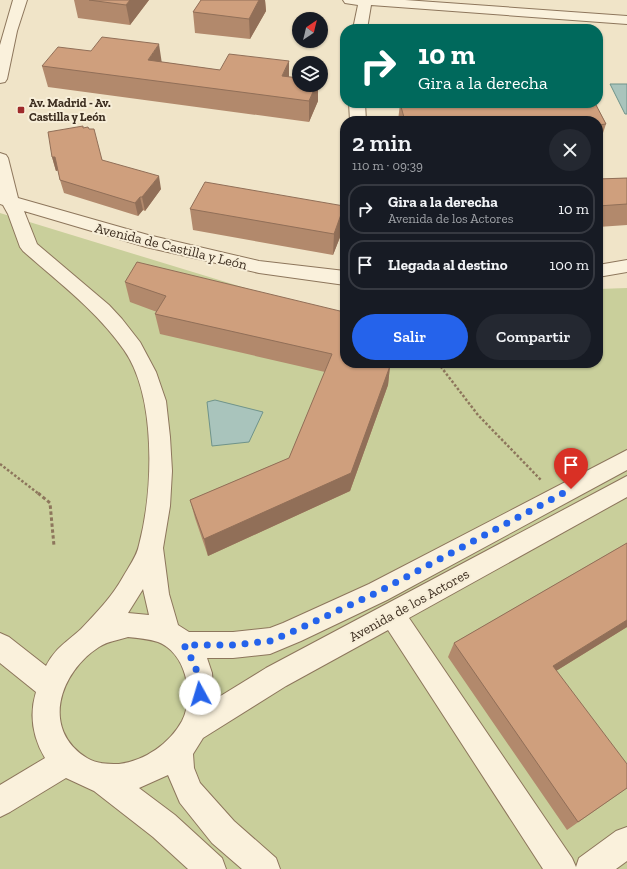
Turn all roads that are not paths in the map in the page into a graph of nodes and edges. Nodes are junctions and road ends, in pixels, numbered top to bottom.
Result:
1 (20, 0) edge
2 (350, 0) edge
3 (365, 1) edge
4 (627, 20) edge
5 (361, 24) edge
6 (0, 79) edge
7 (1, 161) edge
8 (5, 200) edge
9 (51, 214) junction
10 (29, 247) junction
11 (627, 266) edge
12 (603, 270) edge
13 (340, 277) edge
14 (627, 459) edge
15 (627, 486) edge
16 (151, 548) junction
17 (392, 614) junction
18 (90, 638) junction
19 (176, 639) junction
20 (0, 646) edge
21 (51, 687) junction
22 (185, 738) junction
23 (66, 762) junction
24 (101, 778) junction
25 (0, 802) edge
26 (627, 842) edge
27 (211, 869) edge
28 (265, 869) edge
29 (561, 869) edge
30 (590, 869) edge

1 - 6 street
2 - 3 street
3 - 4 street
3 - 5 street
7 - 8 street
8 - 9 street, Avenida de Castilla y León
8 - 10 street
9 - 10 street
9 - 13 street, Avenida de Castilla y León
10 - 16 street
11 - 12 street
14 - 19 street, Avenida de los Actores
15 - 17 street, Avenida de los Actores
16 - 18 street
16 - 19 street
17 - 22 street, Avenida de los Actores
17 - 29 street
18 - 19 street
18 - 21 street
19 - 22 street
20 - 21 street
21 - 23 street
22 - 24 street, Avenida de los Actores
22 - 28 street
23 - 24 street
23 - 25 street
24 - 27 street
26 - 30 street

